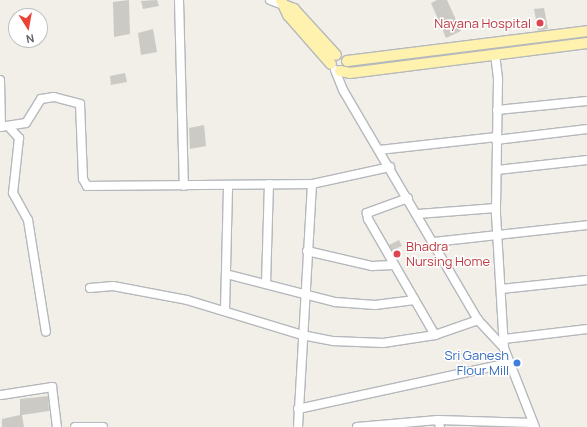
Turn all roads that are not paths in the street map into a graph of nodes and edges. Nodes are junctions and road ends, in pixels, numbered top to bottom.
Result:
1 (179, 0) edge
2 (270, 0) edge
3 (283, 2) edge
4 (587, 32) edge
5 (587, 43) edge
6 (495, 54) junction
7 (336, 65) junction
8 (0, 80) edge
9 (587, 101) edge
10 (497, 110) junction
11 (3, 127) edge
12 (587, 129) edge
13 (496, 139) junction
14 (379, 150) junction
15 (587, 160) edge
16 (390, 167) junction
17 (497, 170) junction
18 (269, 184) junction
19 (312, 184) junction
20 (228, 185) junction
21 (184, 186) junction
22 (408, 198) junction
23 (496, 208) junction
24 (418, 214) junction
25 (587, 225) edge
26 (498, 235) junction
27 (434, 242) junction
28 (307, 251) junction
29 (393, 265) junction
30 (226, 274) junction
31 (587, 280) edge
32 (266, 284) junction
33 (90, 288) dead end
34 (501, 289) junction
35 (304, 293) junction
36 (415, 300) junction
37 (225, 311) junction
38 (478, 320) junction
39 (587, 329) edge
40 (46, 332) dead end
41 (302, 335) junction
42 (435, 335) junction
43 (504, 339) junction
44 (504, 348) junction
45 (509, 363) junction
46 (1, 395) dead end
47 (298, 408) junction
48 (439, 423) edge
49 (534, 425) edge
50 (57, 427) edge
51 (76, 427) edge
52 (103, 427) edge
53 (298, 427) edge
54 (357, 427) edge

1 - 21 street
2 - 3 street
3 - 7 main road
4 - 7 main road
5 - 6 main road
6 - 7 main road
6 - 10 street
7 - 14 street
8 - 11 street
9 - 10 street
10 - 13 street
11 - 21 street
11 - 40 street
12 - 13 street
13 - 14 street
13 - 17 street
14 - 16 street
15 - 17 street
16 - 19 street
16 - 22 street
17 - 23 street
18 - 19 street
18 - 20 street
18 - 32 street
19 - 28 street
20 - 21 street
20 - 30 street
22 - 24 street
22 - 29 street
23 - 24 street
23 - 26 street
24 - 27 street
25 - 26 street
26 - 27 street
26 - 34 street
27 - 38 street
28 - 29 street
28 - 35 street
29 - 36 street
30 - 32 street
30 - 37 street
31 - 34 street
32 - 35 street
33 - 37 street
34 - 43 street
35 - 36 street
35 - 41 street
36 - 42 street
37 - 41 street
38 - 42 street
38 - 44 street
39 - 43 street
41 - 42 street
41 - 47 street
43 - 44 street
44 - 45 street
45 - 47 street
45 - 49 street
46 - 50 street
47 - 53 street
48 - 49 street
48 - 54 street
51 - 52 street

